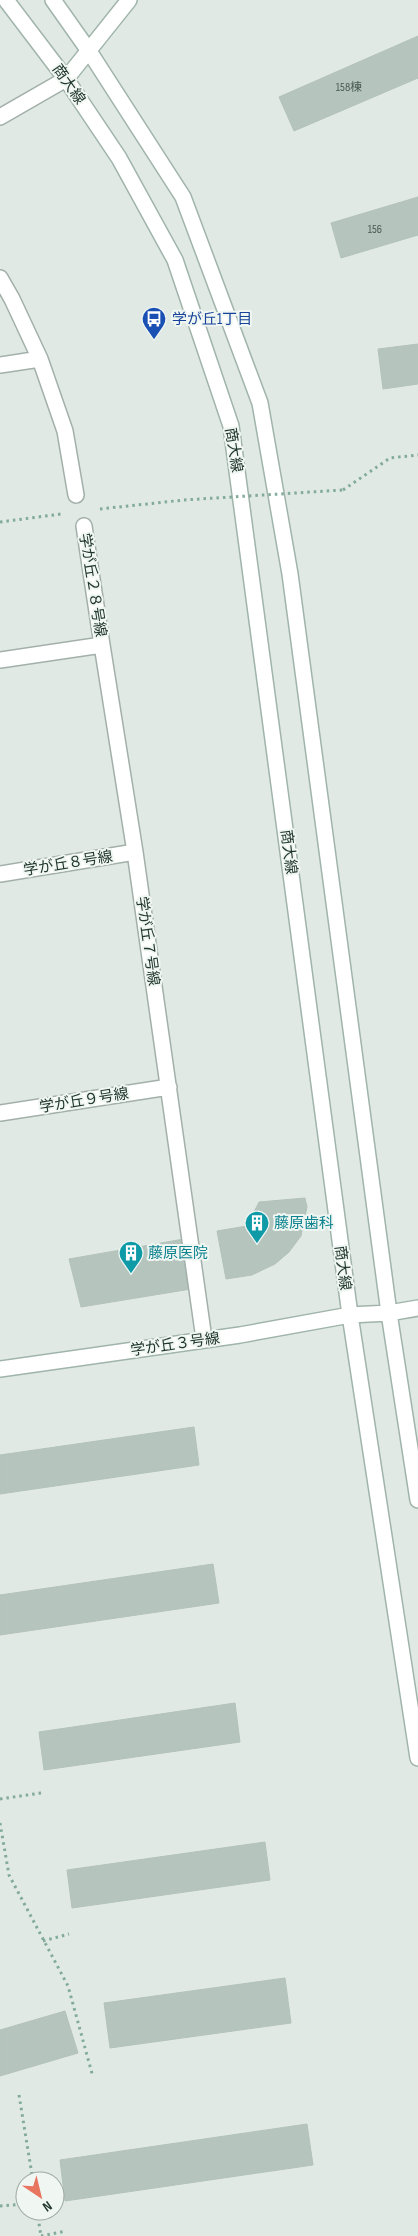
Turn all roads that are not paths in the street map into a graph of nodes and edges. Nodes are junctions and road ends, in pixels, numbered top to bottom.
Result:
1 (6, 0) edge
2 (53, 0) edge
3 (129, 0) edge
4 (89, 51) junction
5 (66, 79) junction
6 (0, 118) edge
7 (0, 278) edge
8 (40, 359) junction
9 (0, 366) edge
10 (76, 494) dead end
11 (84, 526) dead end
12 (102, 645) junction
13 (0, 660) edge
14 (135, 852) junction
15 (0, 874) edge
16 (169, 1087) junction
17 (0, 1114) edge
18 (418, 1308) edge
19 (390, 1313) junction
20 (350, 1315) junction
21 (204, 1339) junction
22 (0, 1369) edge
23 (418, 1500) edge
24 (418, 1758) edge

1 - 5 street, 商大線
2 - 4 street
3 - 4 street
4 - 5 street
4 - 19 street
5 - 6 street
5 - 20 street, 商大線
7 - 8 street
8 - 9 street
8 - 10 street
11 - 12 street, 学が丘２８号線
12 - 13 street
12 - 14 street, 学が丘７号線
14 - 15 street, 学が丘８号線
14 - 16 street, 学が丘７号線
16 - 17 street, 学が丘９号線
16 - 21 street, 学が丘７号線
18 - 19 street, 学が丘３号線
19 - 20 street, 学が丘３号線
19 - 23 street
20 - 21 street, 学が丘３号線
20 - 24 street, 商大線
21 - 22 street, 学が丘３号線

